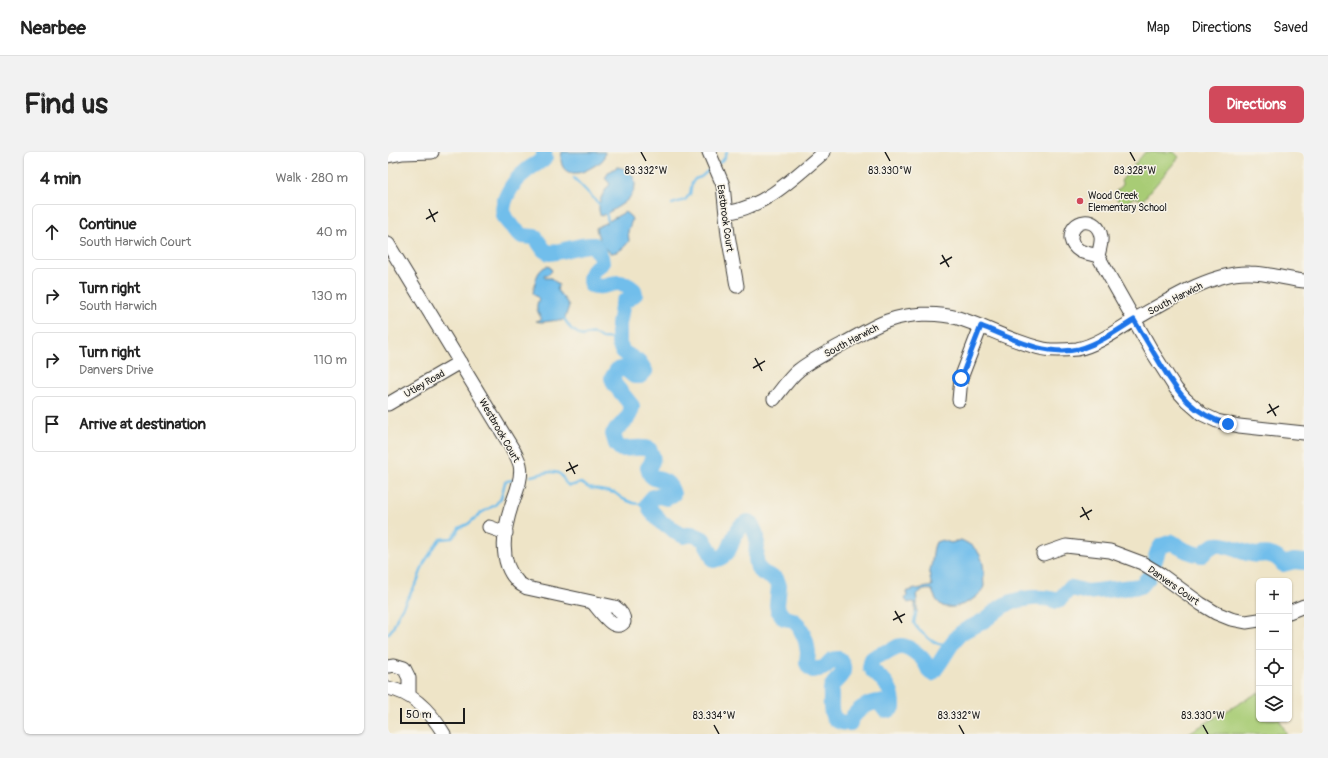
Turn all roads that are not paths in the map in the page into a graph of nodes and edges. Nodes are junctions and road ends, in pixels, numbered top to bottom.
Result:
1 (432, 152) edge
2 (709, 152) edge
3 (824, 152) edge
4 (388, 156) edge
5 (726, 213) junction
6 (388, 244) edge
7 (1098, 256) dead end
8 (1304, 281) edge
9 (737, 286) dead end
10 (1134, 320) junction
11 (981, 326) junction
12 (460, 362) junction
13 (774, 399) dead end
14 (959, 400) dead end
15 (388, 404) edge
16 (1304, 433) edge
17 (489, 527) dead end
18 (506, 533) junction
19 (1043, 554) dead end
20 (593, 603) dead end
21 (1304, 606) edge
22 (1292, 611) edge
23 (1256, 620) edge
24 (388, 666) edge
25 (388, 688) edge
26 (409, 696) junction
27 (444, 734) edge

1 - 4 street
2 - 5 street, Eastbrook Court
3 - 5 street
5 - 9 street, Eastbrook Court
6 - 12 street, Westbrook Court
7 - 10 street
8 - 10 street, South Harwich
10 - 11 street, South Harwich
10 - 16 street
11 - 13 street, South Harwich
11 - 14 street
12 - 15 street, Utley Road
12 - 18 street, Westbrook Court
17 - 18 street
18 - 20 street, Westbrook Court
19 - 23 street, Danvers Court
21 - 22 street
24 - 26 street
25 - 26 street
26 - 27 street

